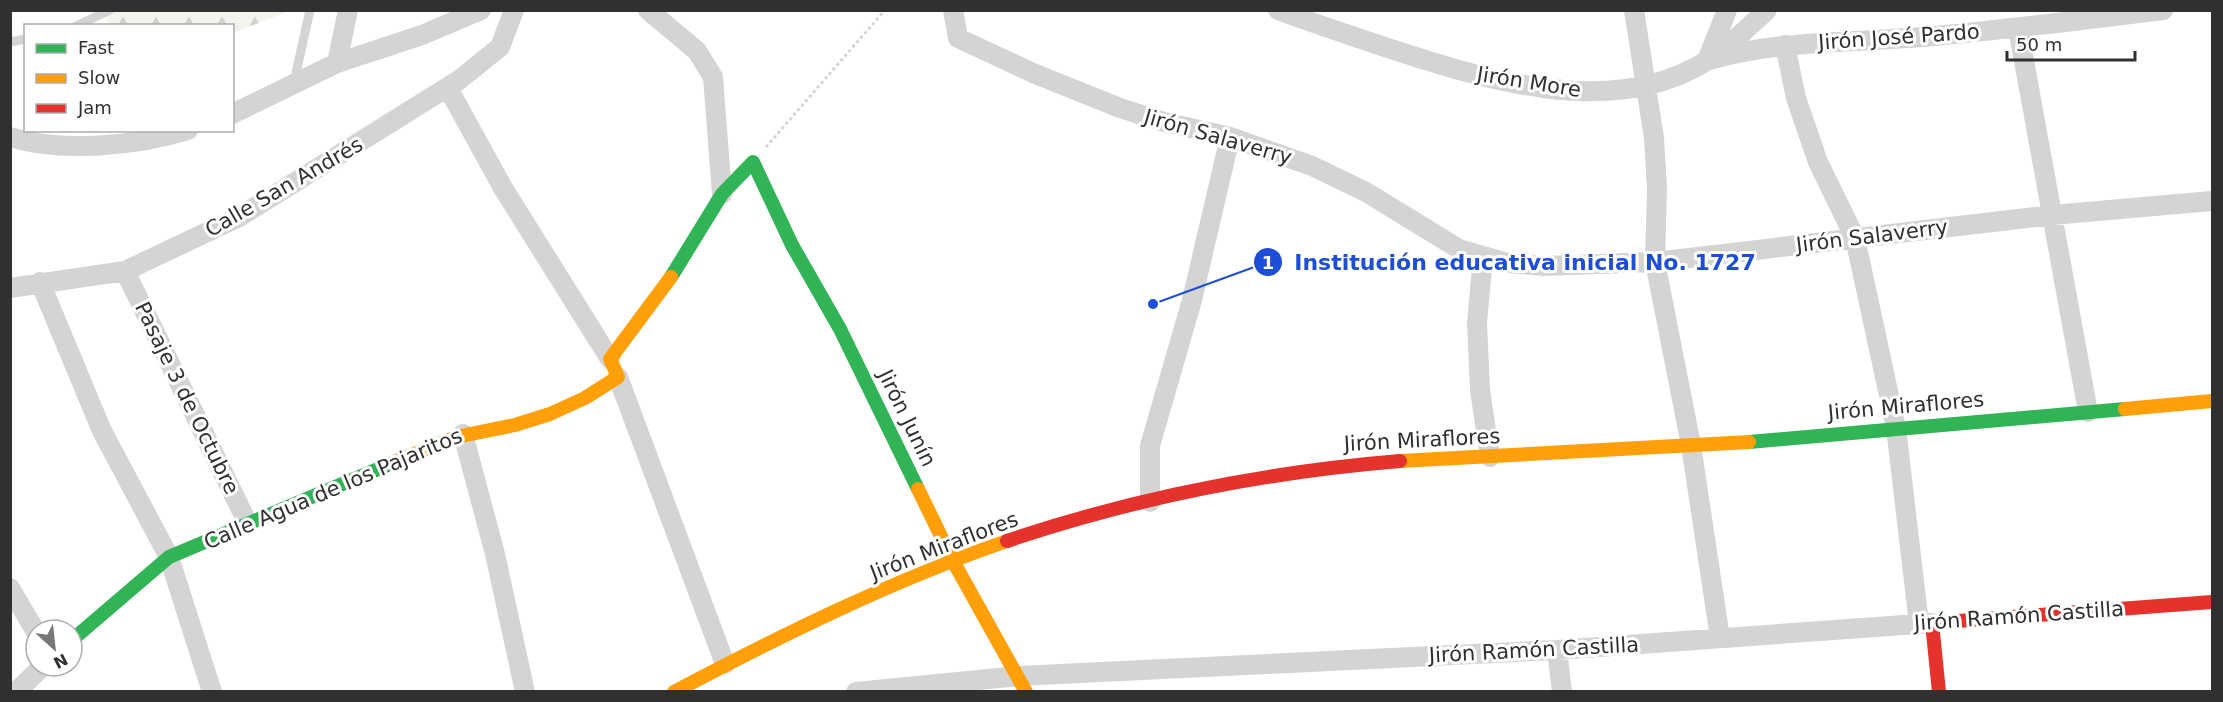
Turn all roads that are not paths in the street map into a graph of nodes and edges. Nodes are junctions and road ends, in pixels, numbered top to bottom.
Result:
1 (110, 10) edge
2 (310, 10) edge
3 (348, 10) edge
4 (481, 10) edge
5 (514, 10) edge
6 (648, 10) edge
7 (953, 10) edge
8 (1278, 10) edge
9 (1634, 10) edge
10 (1727, 10) edge
11 (1767, 10) edge
12 (2163, 10) edge
13 (80, 24) edge
14 (2018, 28) junction
15 (1785, 45) junction
16 (1707, 61) junction
17 (337, 63) junction
18 (294, 84) junction
19 (1646, 86) junction
20 (448, 88) junction
21 (234, 113) edge
22 (179, 132) edge
23 (10, 137) edge
24 (1230, 137) junction
25 (722, 194) junction
26 (2212, 201) edge
27 (2052, 215) junction
28 (1855, 238) junction
29 (1483, 257) junction
30 (1654, 261) junction
31 (125, 271) junction
32 (40, 282) junction
33 (10, 288) edge
34 (610, 359) junction
35 (618, 377) junction
36 (2212, 401) edge
37 (2088, 412) junction
38 (1896, 428) junction
39 (463, 434) junction
40 (1691, 446) junction
41 (1490, 457) junction
42 (1150, 502) junction
43 (248, 524) junction
44 (169, 557) junction
45 (953, 561) junction
46 (10, 588) edge
47 (2212, 602) edge
48 (28, 618) edge
49 (1926, 623) junction
50 (84, 630) edge
51 (1720, 638) junction
52 (1557, 650) junction
53 (725, 664) junction
54 (31, 678) edge
55 (1022, 684) edge
56 (16, 692) edge
57 (212, 692) edge
58 (525, 692) edge
59 (674, 692) edge
60 (856, 692) edge
61 (1562, 692) edge
62 (1939, 692) edge

1 - 13 lane
2 - 18 lane
3 - 17 street
4 - 17 street
5 - 20 street, Calle San Andrés
6 - 25 street
7 - 24 street, Jirón Salaverry
8 - 19 street, Jirón More
9 - 19 street
10 - 16 street
11 - 16 street, Jirón More
12 - 14 street, Jirón José Pardo
14 - 15 street, Jirón José Pardo
14 - 27 street
15 - 16 street, Jirón José Pardo
15 - 28 street
16 - 19 street, Jirón More
17 - 18 street
18 - 21 street
19 - 30 street
20 - 31 street, Calle San Andrés
20 - 34 street
22 - 23 street
24 - 29 street, Jirón Salaverry
24 - 42 street
25 - 34 street
25 - 45 street, Jirón Junín
26 - 27 street, Jirón Salaverry
27 - 28 street, Jirón Salaverry
27 - 37 street
28 - 30 street, Jirón Salaverry
28 - 38 street
29 - 30 street, Jirón Salaverry
29 - 41 street
30 - 40 street
31 - 32 street, Calle San Andrés
31 - 43 street, Pasaje 3 de Octubre
32 - 33 street, Calle San Andrés
32 - 44 street
34 - 35 street
35 - 39 street, Calle Agua de los Pajaritos
35 - 53 street
36 - 37 street, Jirón Miraflores
37 - 38 street, Jirón Miraflores
38 - 40 street, Jirón Miraflores
38 - 49 street
39 - 43 street, Calle Agua de los Pajaritos
39 - 58 street
40 - 41 street, Jirón Miraflores
40 - 51 street
41 - 42 street, Jirón Miraflores
42 - 45 street, Jirón Miraflores
43 - 44 street, Calle Agua de los Pajaritos
44 - 50 street, Calle Agua de los Pajaritos
44 - 57 street
45 - 53 street, Jirón Miraflores
45 - 55 street, Jirón Junín
46 - 48 street
47 - 49 street, Jirón Ramón Castilla
49 - 51 street, Jirón Ramón Castilla
49 - 62 street
51 - 52 street, Jirón Ramón Castilla
52 - 55 street, Jirón Ramón Castilla
52 - 61 street
53 - 59 street, Jirón Miraflores
54 - 56 street
55 - 60 street, Jirón Ramón Castilla

